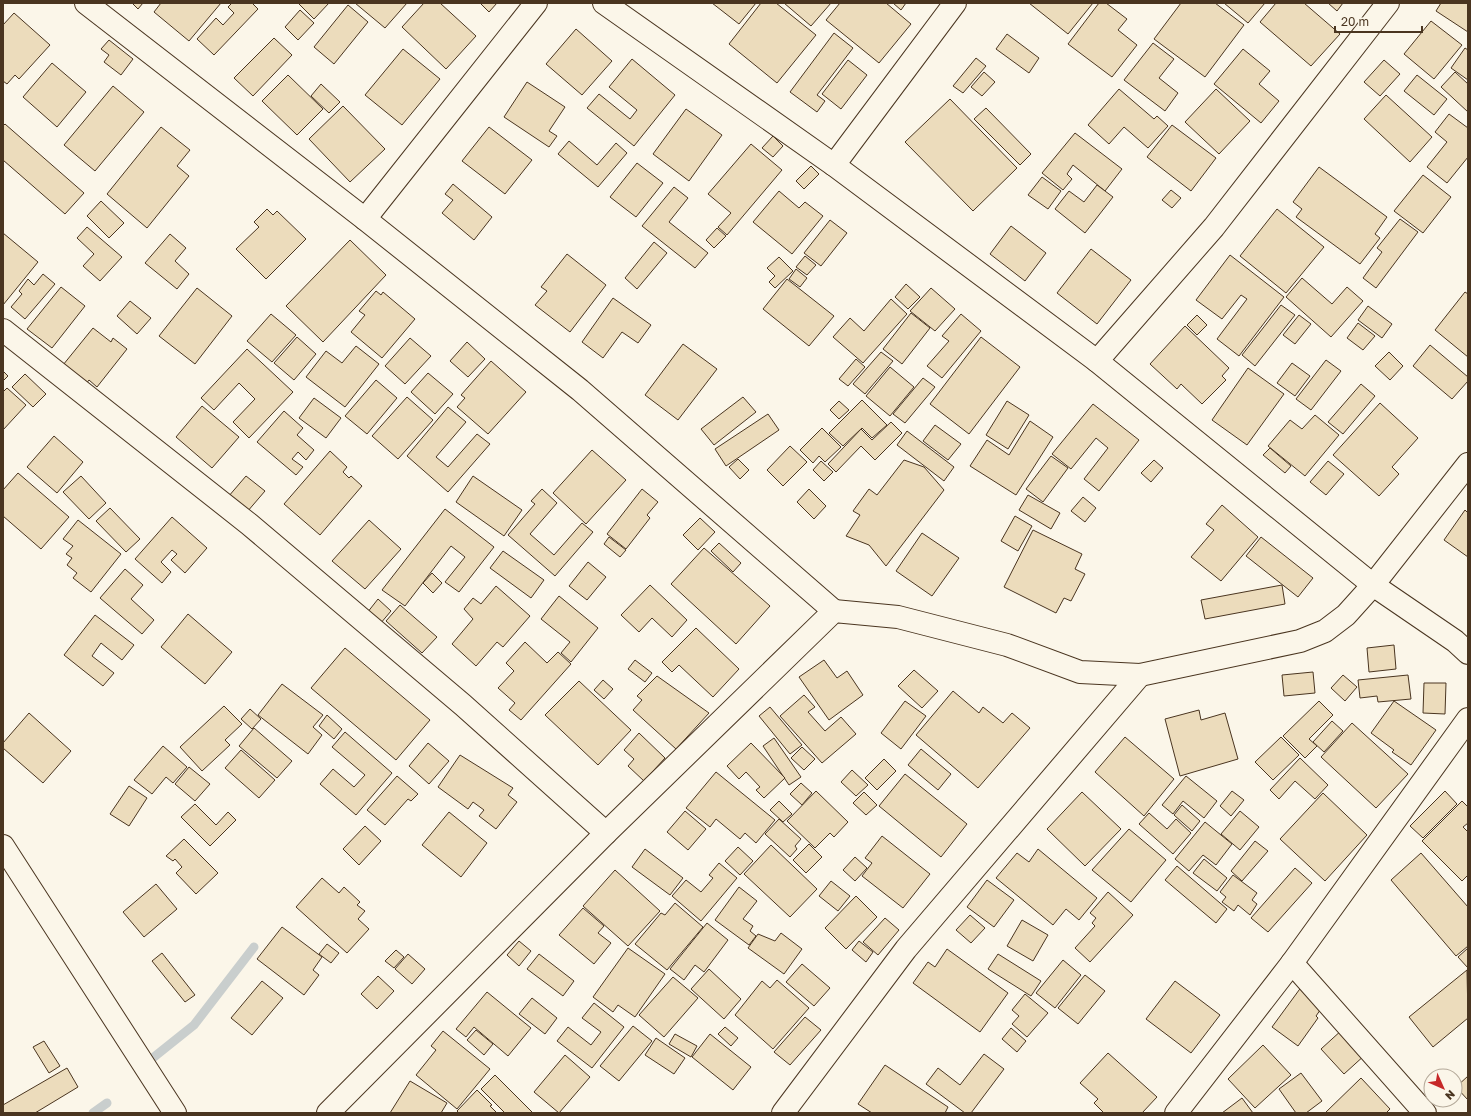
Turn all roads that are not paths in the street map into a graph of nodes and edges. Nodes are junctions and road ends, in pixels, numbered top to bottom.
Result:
1 (86, 3) edge
2 (536, 3) edge
3 (604, 3) edge
4 (955, 3) edge
5 (1388, 3) edge
6 (834, 165) junction
7 (365, 219) junction
8 (3, 330) edge
9 (1097, 361) junction
10 (1468, 464) edge
11 (1373, 585) junction
12 (834, 610) junction
13 (1468, 653) edge
14 (1140, 675) junction
15 (1468, 719) edge
16 (606, 833) junction
17 (3, 846) edge
18 (1292, 963) junction
19 (175, 1113) edge
20 (328, 1113) edge
21 (783, 1113) edge
22 (1176, 1113) edge
23 (1425, 1113) edge

1 - 7 street
2 - 7 street
3 - 6 street
4 - 6 street
5 - 9 street
6 - 9 street
7 - 12 street
8 - 16 street
9 - 11 street
10 - 11 street
11 - 13 street
11 - 14 street
12 - 14 street
12 - 16 street
14 - 21 street
15 - 18 street
16 - 20 street
17 - 19 street
18 - 22 street
18 - 23 street

